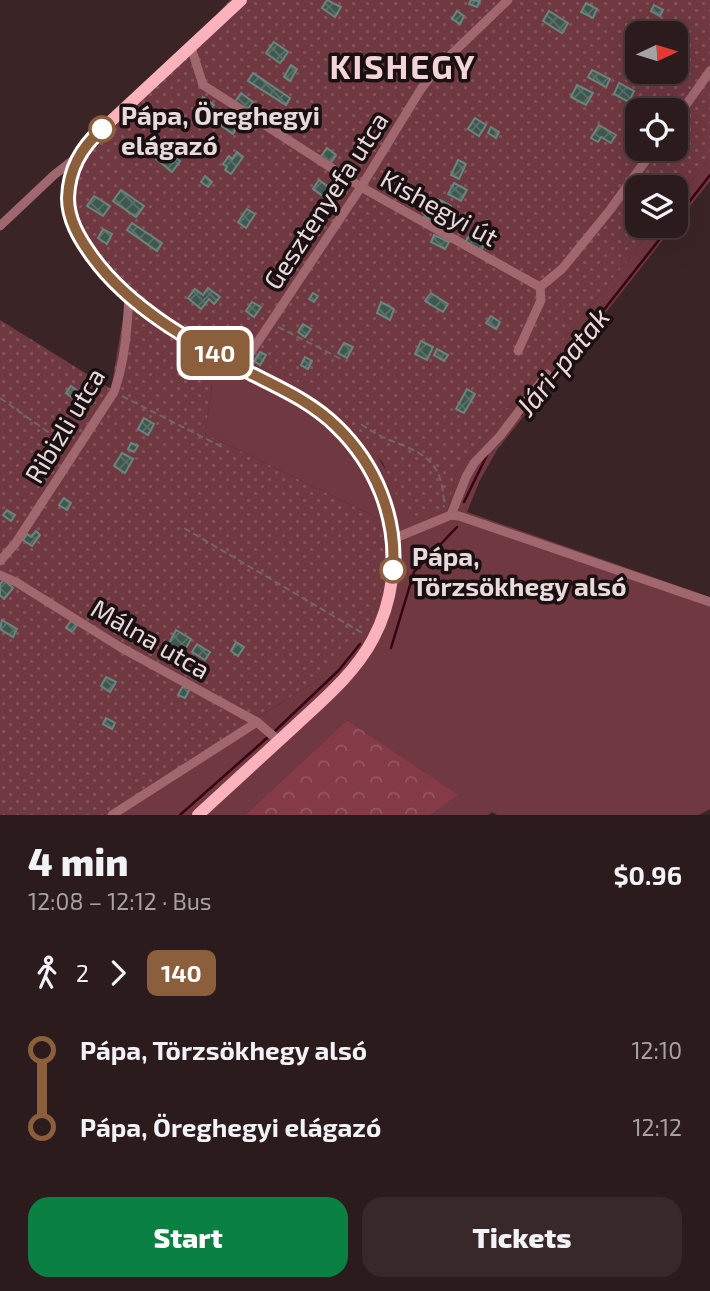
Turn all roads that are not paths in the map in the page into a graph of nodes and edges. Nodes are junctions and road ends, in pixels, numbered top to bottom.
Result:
1 (241, 0) edge
2 (508, 0) edge
3 (191, 47) junction
4 (710, 71) edge
5 (688, 101) edge
6 (78, 157) junction
7 (645, 161) edge
8 (361, 187) junction
9 (0, 226) edge
10 (540, 288) junction
11 (129, 297) junction
12 (519, 351) dead end
13 (240, 367) junction
14 (547, 374) dead end
15 (447, 516) junction
16 (393, 539) junction
17 (0, 561) edge
18 (0, 575) edge
19 (710, 602) edge
20 (257, 722) junction
21 (279, 741) junction
22 (112, 815) edge
23 (198, 815) edge

1 - 3 main road
2 - 8 street, Gesztenyefa utca
3 - 6 main road
3 - 8 street, Kishegyi út
4 - 5 street
6 - 9 street
6 - 11 main road
7 - 10 street
8 - 10 street, Kishegyi út
8 - 13 street, Gesztenyefa utca
10 - 12 street
11 - 13 main road
11 - 17 street, Ribizli utca
13 - 16 main road
14 - 15 street
15 - 16 street
15 - 19 street
16 - 21 main road
18 - 20 street, Málna utca
20 - 21 street, Málna utca
20 - 22 street
21 - 23 main road

